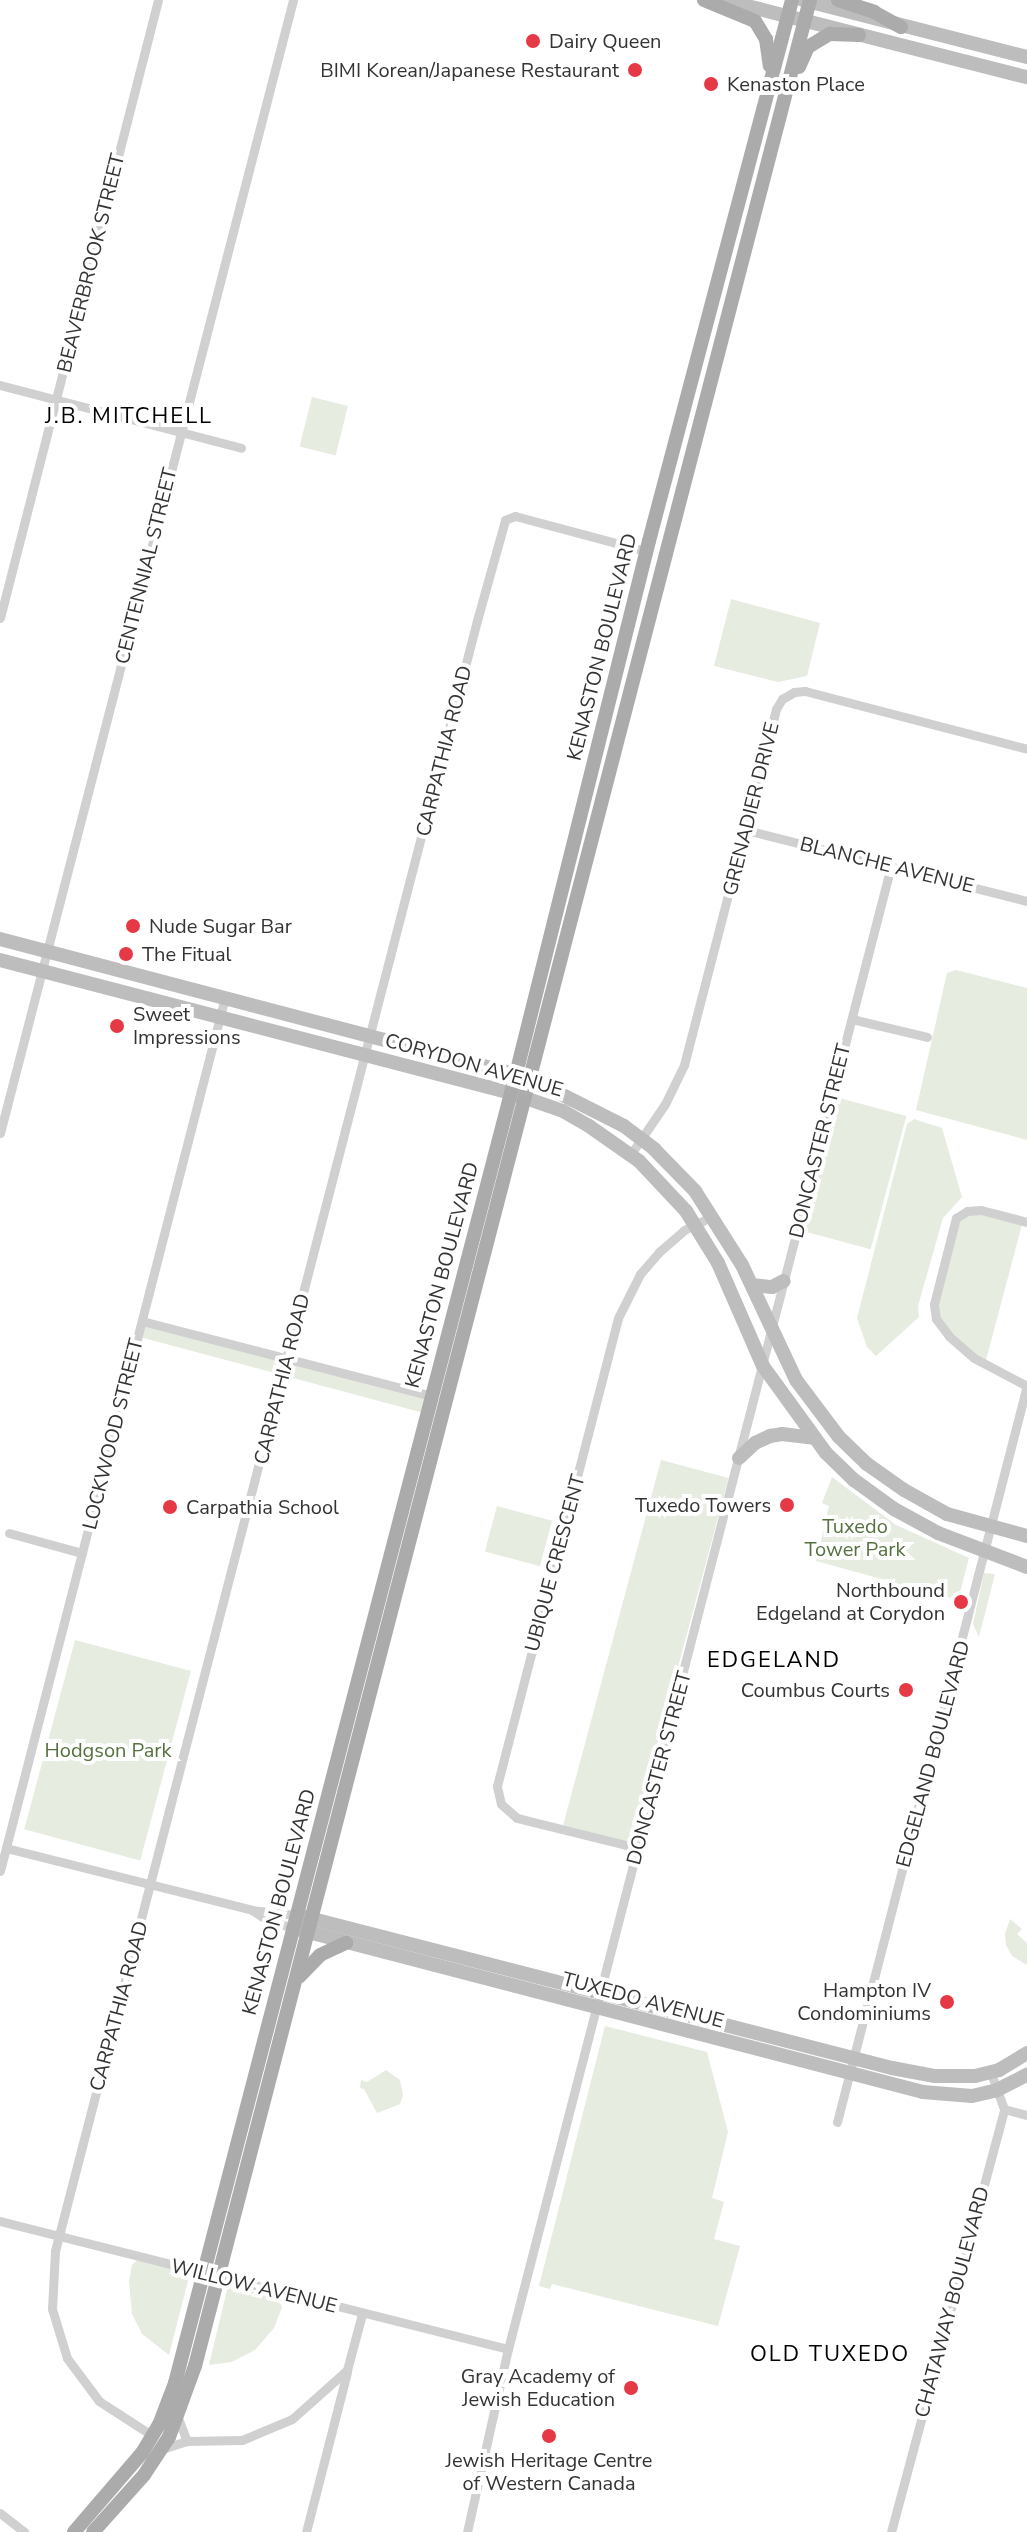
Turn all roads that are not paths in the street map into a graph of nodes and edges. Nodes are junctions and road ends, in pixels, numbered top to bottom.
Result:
1 (158, 0) edge
2 (293, 0) edge
3 (704, 0) edge
4 (724, 0) edge
5 (792, 0) edge
6 (838, 0) edge
7 (807, 1) edge
8 (788, 17) junction
9 (804, 21) junction
10 (901, 27) junction
11 (859, 35) junction
12 (1027, 57) edge
13 (772, 75) junction
14 (1027, 77) edge
15 (779, 115) junction
16 (0, 385) edge
17 (56, 400) junction
18 (180, 433) junction
19 (241, 448) dead end
20 (646, 551) junction
21 (0, 618) edge
22 (1027, 749) edge
23 (746, 830) junction
24 (891, 866) junction
25 (1027, 901) edge
26 (0, 939) edge
27 (47, 951) junction
28 (0, 960) edge
29 (42, 971) junction
30 (225, 997) junction
31 (220, 1017) junction
32 (852, 1019) junction
33 (372, 1037) junction
34 (927, 1037) dead end
35 (367, 1055) junction
36 (523, 1076) junction
37 (518, 1095) junction
38 (0, 1133) edge
39 (642, 1139) junction
40 (631, 1154) junction
41 (711, 1217) junction
42 (1027, 1222) edge
43 (695, 1224) junction
44 (784, 1281) junction
45 (752, 1285) junction
46 (758, 1301) junction
47 (739, 1309) junction
48 (142, 1321) junction
49 (771, 1331) junction
50 (288, 1358) junction
51 (763, 1366) junction
52 (797, 1383) junction
53 (1027, 1386) edge
54 (780, 1394) junction
55 (431, 1396) junction
56 (814, 1438) junction
57 (739, 1458) junction
58 (992, 1527) junction
59 (9, 1533) dead end
60 (1027, 1536) edge
61 (986, 1552) junction
62 (82, 1553) junction
63 (1027, 1567) edge
64 (6, 1848) junction
65 (638, 1848) junction
66 (0, 1871) edge
67 (151, 1885) junction
68 (294, 1922) junction
69 (310, 1926) junction
70 (346, 1943) junction
71 (296, 1980) junction
72 (600, 1993) junction
73 (596, 2008) junction
74 (732, 2028) junction
75 (729, 2043) junction
76 (1027, 2053) edge
77 (854, 2059) junction
78 (991, 2073) junction
79 (850, 2075) junction
80 (1027, 2075) edge
81 (997, 2090) junction
82 (1004, 2109) junction
83 (1027, 2115) edge
84 (837, 2122) dead end
85 (0, 2221) edge
86 (59, 2236) junction
87 (203, 2274) junction
88 (219, 2278) junction
89 (362, 2314) junction
90 (508, 2349) junction
91 (347, 2370) junction
92 (178, 2418) junction
93 (153, 2436) junction
94 (187, 2441) junction
95 (162, 2449) junction
96 (0, 2513) edge
97 (464, 2530) edge
98 (24, 2532) edge
99 (74, 2532) edge
100 (93, 2532) edge
101 (306, 2532) edge
102 (891, 2532) edge

1 - 17 street, BEAVERBROOK STREET
2 - 18 street, CENTENNIAL STREET
3 - 13 main road
4 - 8 main road
5 - 8 main road, KENASTON BOULEVARD
6 - 10 main road
7 - 9 main road, KENASTON BOULEVARD
7 - 10 main road
8 - 9 main road
8 - 13 main road, KENASTON BOULEVARD
9 - 11 main road
9 - 15 main road, KENASTON BOULEVARD
10 - 12 main road
11 - 14 main road
11 - 15 main road
13 - 20 main road, KENASTON BOULEVARD
15 - 36 main road, KENASTON BOULEVARD
16 - 17 street
17 - 18 street
17 - 21 street, BEAVERBROOK STREET
18 - 19 street
18 - 27 street, CENTENNIAL STREET
20 - 33 street, CARPATHIA ROAD
20 - 36 main road, KENASTON BOULEVARD
22 - 23 street, GRENADIER DRIVE
23 - 24 street, BLANCHE AVENUE
23 - 39 street, GRENADIER DRIVE
24 - 25 street, BLANCHE AVENUE
24 - 32 street, DONCASTER STREET
26 - 27 main road, CORYDON AVENUE
27 - 29 street, CENTENNIAL STREET
27 - 30 main road, CORYDON AVENUE
28 - 29 main road, CORYDON AVENUE
29 - 31 main road, CORYDON AVENUE
29 - 38 street, CENTENNIAL STREET
30 - 31 street, LOCKWOOD STREET
30 - 33 main road, CORYDON AVENUE
31 - 35 main road, CORYDON AVENUE
31 - 48 street, LOCKWOOD STREET
32 - 34 street
32 - 44 street, DONCASTER STREET
33 - 35 street, CARPATHIA ROAD
33 - 36 main road, CORYDON AVENUE
35 - 37 main road, CORYDON AVENUE
35 - 50 street, CARPATHIA ROAD
36 - 37 main road, KENASTON BOULEVARD
36 - 39 main road, CORYDON AVENUE
37 - 40 main road, CORYDON AVENUE
37 - 55 main road, KENASTON BOULEVARD
37 - 69 main road, KENASTON BOULEVARD
39 - 40 street, GRENADIER DRIVE
39 - 41 main road, CORYDON AVENUE
40 - 43 main road, CORYDON AVENUE
41 - 43 street, UBIQUE CRESCENT
41 - 45 main road, CORYDON AVENUE
42 - 53 street
43 - 47 main road, CORYDON AVENUE
43 - 65 street, UBIQUE CRESCENT
44 - 45 main road
44 - 49 street, DONCASTER STREET
45 - 46 main road, CORYDON AVENUE
46 - 47 main road
46 - 49 main road, CORYDON AVENUE
47 - 51 main road, CORYDON AVENUE
48 - 50 street
48 - 62 street, LOCKWOOD STREET
49 - 51 street, DONCASTER STREET
49 - 52 main road, CORYDON AVENUE
50 - 55 street
50 - 67 street, CARPATHIA ROAD
51 - 54 main road, CORYDON AVENUE
51 - 57 street, DONCASTER STREET
52 - 54 main road
52 - 58 main road, CORYDON AVENUE
53 - 58 street, EDGELAND BOULEVARD
54 - 56 main road, CORYDON AVENUE
55 - 68 main road, KENASTON BOULEVARD
56 - 57 main road
56 - 61 main road, CORYDON AVENUE
57 - 65 street, DONCASTER STREET
58 - 60 main road, CORYDON AVENUE
58 - 61 street, EDGELAND BOULEVARD
59 - 62 street
61 - 63 main road, CORYDON AVENUE
61 - 77 street, EDGELAND BOULEVARD
62 - 64 street, LOCKWOOD STREET
64 - 66 street, LOCKWOOD STREET
64 - 67 street, TUXEDO AVENUE
65 - 72 street, DONCASTER STREET
67 - 68 street, TUXEDO AVENUE
67 - 86 street, CARPATHIA ROAD
68 - 69 main road, TUXEDO AVENUE
68 - 87 main road, KENASTON BOULEVARD
69 - 70 main road, TUXEDO AVENUE
69 - 71 main road, KENASTON BOULEVARD
69 - 72 main road, TUXEDO AVENUE
70 - 71 main road
70 - 73 main road, TUXEDO AVENUE
71 - 88 main road, KENASTON BOULEVARD
72 - 73 street, DONCASTER STREET
72 - 74 main road, TUXEDO AVENUE
73 - 75 main road, TUXEDO AVENUE
73 - 90 street, DONCASTER STREET
74 - 75 main road
74 - 77 main road, TUXEDO AVENUE
75 - 79 main road, TUXEDO AVENUE
76 - 78 main road, TUXEDO AVENUE
77 - 78 main road, TUXEDO AVENUE
77 - 79 street, EDGELAND BOULEVARD
78 - 81 street
79 - 81 main road, TUXEDO AVENUE
79 - 84 street, EDGELAND BOULEVARD
80 - 81 main road, TUXEDO AVENUE
81 - 82 street
82 - 83 street
82 - 102 street, CHATAWAY BOULEVARD
85 - 86 street, WILLOW AVENUE
86 - 87 street, WILLOW AVENUE
86 - 93 street, CARPATHIA ROAD
87 - 88 street, WILLOW AVENUE
87 - 93 main road, KENASTON BOULEVARD
88 - 89 street, WILLOW AVENUE
88 - 92 main road, KENASTON BOULEVARD
89 - 90 street, WILLOW AVENUE
89 - 91 street
90 - 97 street, DONCASTER STREET
91 - 94 street
91 - 101 street
92 - 94 street
92 - 95 main road, KENASTON BOULEVARD
93 - 99 main road, KENASTON BOULEVARD
94 - 95 street
95 - 100 main road, KENASTON BOULEVARD
96 - 98 street

